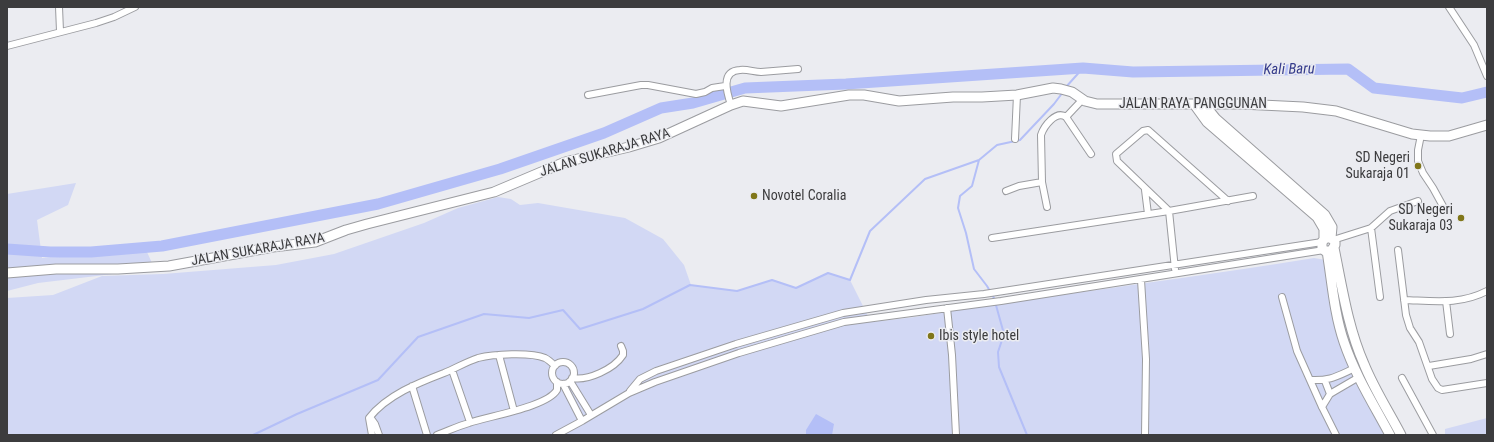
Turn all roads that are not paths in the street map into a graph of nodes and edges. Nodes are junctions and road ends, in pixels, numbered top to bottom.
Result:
1 (59, 7) edge
2 (135, 7) edge
3 (1448, 7) edge
4 (60, 32) junction
5 (7, 46) edge
6 (798, 69) dead end
7 (1487, 76) edge
8 (726, 88) junction
9 (588, 95) dead end
10 (1016, 95) junction
11 (1083, 99) junction
12 (899, 101) joint
13 (730, 102) junction
14 (1199, 104) junction
15 (1066, 117) junction
16 (1487, 125) edge
17 (1421, 135) junction
18 (1015, 138) dead end
19 (1091, 154) dead end
20 (1042, 182) junction
21 (1145, 190) junction
22 (1006, 191) dead end
23 (1253, 196) dead end
24 (1228, 201) junction
25 (1418, 202) dead end
26 (1047, 207) dead end
27 (1444, 208) dead end
28 (1169, 211) junction
29 (1148, 214) junction
30 (1371, 228) junction
31 (992, 238) dead end
32 (1328, 244) junction
33 (1398, 250) dead end
34 (1175, 265) junction
35 (7, 273) edge
36 (1176, 273) junction
37 (1141, 280) junction
38 (1487, 291) edge
39 (1282, 297) dead end
40 (1380, 297) dead end
41 (1404, 300) junction
42 (1446, 301) junction
43 (915, 302) junction
44 (947, 308) junction
45 (917, 312) junction
46 (843, 313) junction
47 (844, 322) junction
48 (1450, 334) dead end
49 (621, 346) dead end
50 (1487, 354) edge
51 (498, 355) junction
52 (555, 366) junction
53 (1429, 366) junction
54 (1355, 368) junction
55 (452, 370) junction
56 (1359, 377) junction
57 (1402, 378) dead end
58 (571, 380) junction
59 (1310, 380) junction
60 (1325, 381) junction
61 (560, 383) junction
62 (1487, 383) edge
63 (412, 386) junction
64 (629, 393) junction
65 (1330, 394) junction
66 (1322, 407) junction
67 (514, 411) junction
68 (591, 416) junction
69 (370, 417) junction
70 (582, 421) junction
71 (470, 422) junction
72 (372, 435) edge
73 (379, 435) edge
74 (427, 435) edge
75 (437, 435) edge
76 (556, 435) edge
77 (956, 435) edge
78 (1145, 435) edge
79 (1336, 435) edge
80 (1390, 435) edge
81 (1401, 435) edge
82 (1433, 435) edge

1 - 4 street
2 - 4 street
3 - 7 street
4 - 5 street
6 - 8 street
8 - 9 street
8 - 13 street
10 - 11 street, JALAN RAYA PANGGUNAN
10 - 12 street, JALAN RAYA PANGGUNAN
10 - 18 street
11 - 14 street, JALAN RAYA PANGGUNAN
11 - 15 street
12 - 13 street, JALAN SUKARAJA RAYA
13 - 35 street, JALAN SUKARAJA RAYA
14 - 17 street, JALAN RAYA PANGGUNAN
14 - 32 street
15 - 19 street
15 - 20 street
16 - 17 street, JALAN RAYA PANGGUNAN
17 - 27 street
20 - 22 street
20 - 26 street
21 - 24 street
21 - 28 street
21 - 29 street
23 - 24 street
24 - 28 street
25 - 30 street
28 - 29 street
28 - 34 street
29 - 31 street
30 - 32 street
30 - 40 street
32 - 34 street
32 - 36 street
32 - 54 street
32 - 81 street
33 - 41 street
34 - 36 street
34 - 43 street
36 - 37 street
37 - 44 street
37 - 78 street
38 - 42 street
39 - 59 street
41 - 42 street
41 - 53 street
42 - 48 street
43 - 45 street
43 - 46 street
44 - 45 street
44 - 77 street
45 - 47 street
46 - 47 street
46 - 64 street
47 - 64 street
49 - 58 street
50 - 53 street
51 - 52 street
51 - 55 street
51 - 67 street
52 - 58 street
52 - 61 street
53 - 62 street
54 - 56 street
54 - 60 street
55 - 63 street
55 - 71 street
56 - 65 street
56 - 80 street
57 - 82 street
58 - 61 street
58 - 68 street
59 - 60 street
59 - 66 street
60 - 65 street
61 - 67 street
61 - 70 street
63 - 69 street
63 - 74 street
64 - 68 street
65 - 66 street
66 - 79 street
67 - 71 street
68 - 70 street
69 - 72 street
69 - 73 street
70 - 76 street
71 - 75 street

